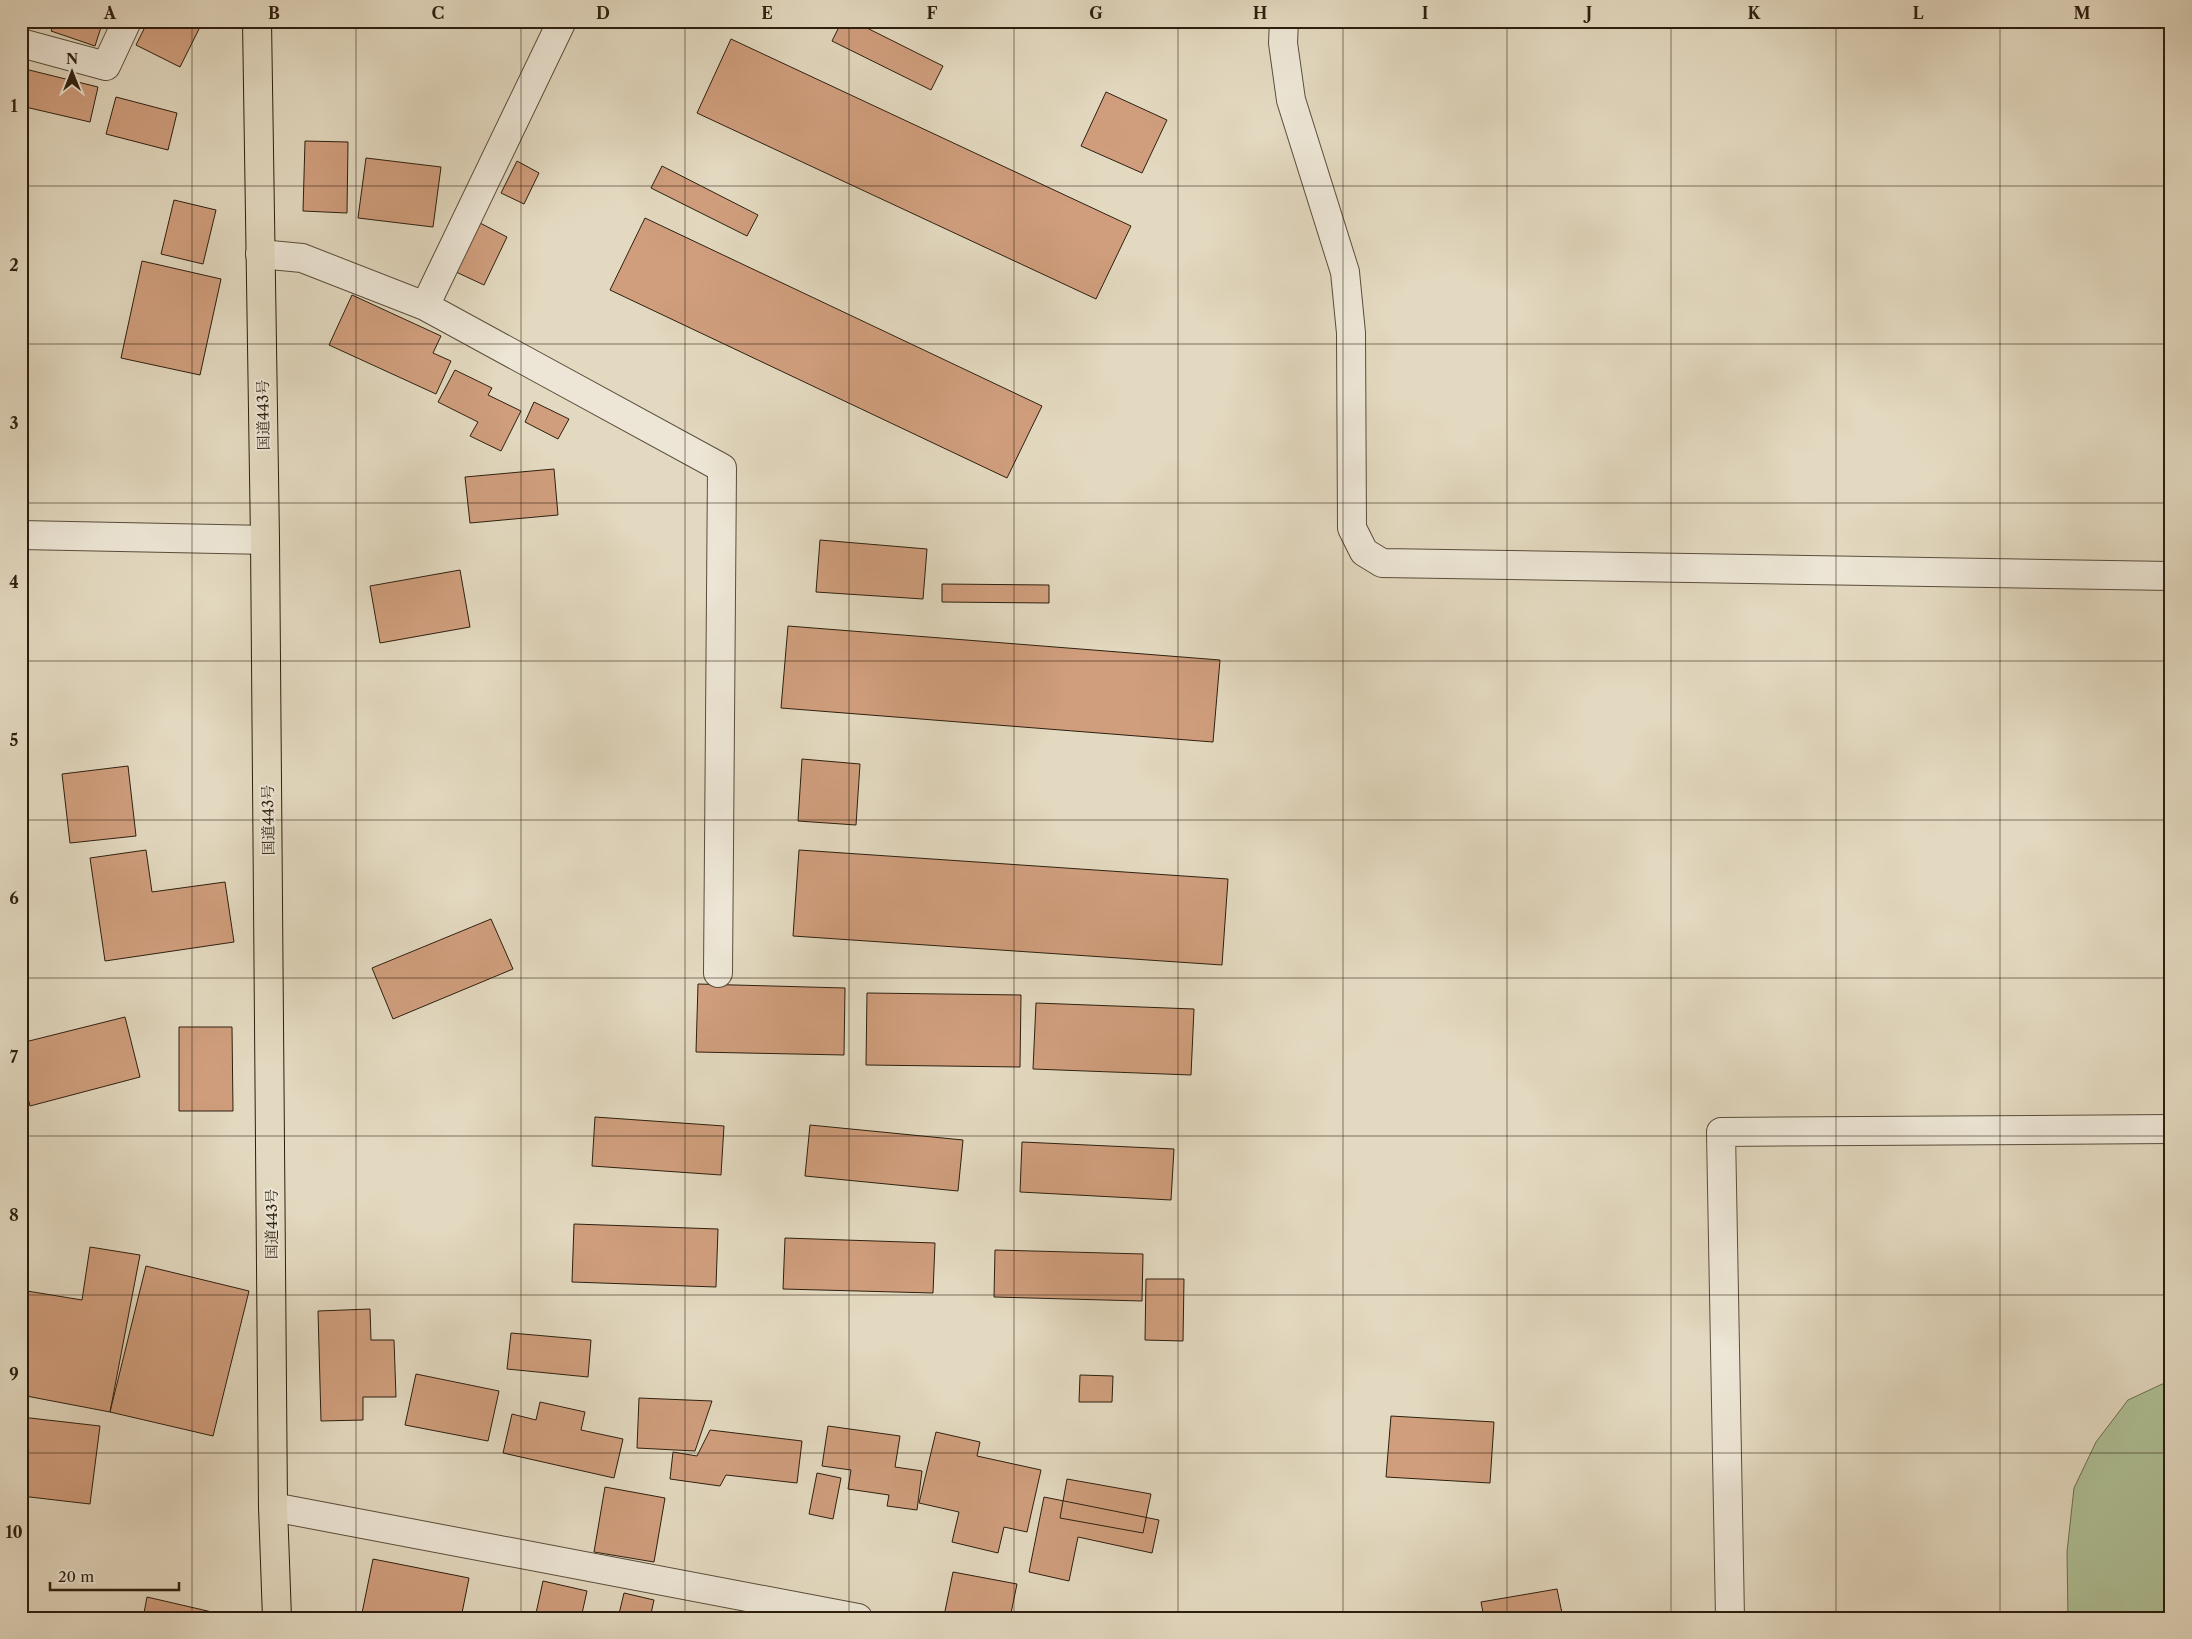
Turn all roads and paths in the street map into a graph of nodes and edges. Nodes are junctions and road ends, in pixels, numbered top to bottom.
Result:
1 (127, 21) edge
2 (257, 21) edge
3 (562, 21) edge
4 (1284, 21) edge
5 (21, 43) edge
6 (260, 254) junction
7 (425, 306) junction
8 (21, 535) edge
9 (265, 540) junction
10 (2171, 576) edge
11 (718, 973) dead end
12 (2171, 1129) edge
13 (273, 1507) junction
14 (277, 1618) edge
15 (858, 1618) edge
16 (1730, 1618) edge

1 - 5 street
2 - 6 highway, 国道443号
3 - 7 street
4 - 10 street
6 - 7 street
6 - 9 highway, 国道443号
7 - 11 street
8 - 9 street
9 - 13 highway, 国道443号
12 - 16 street
13 - 14 highway, 国道443号
13 - 15 street

